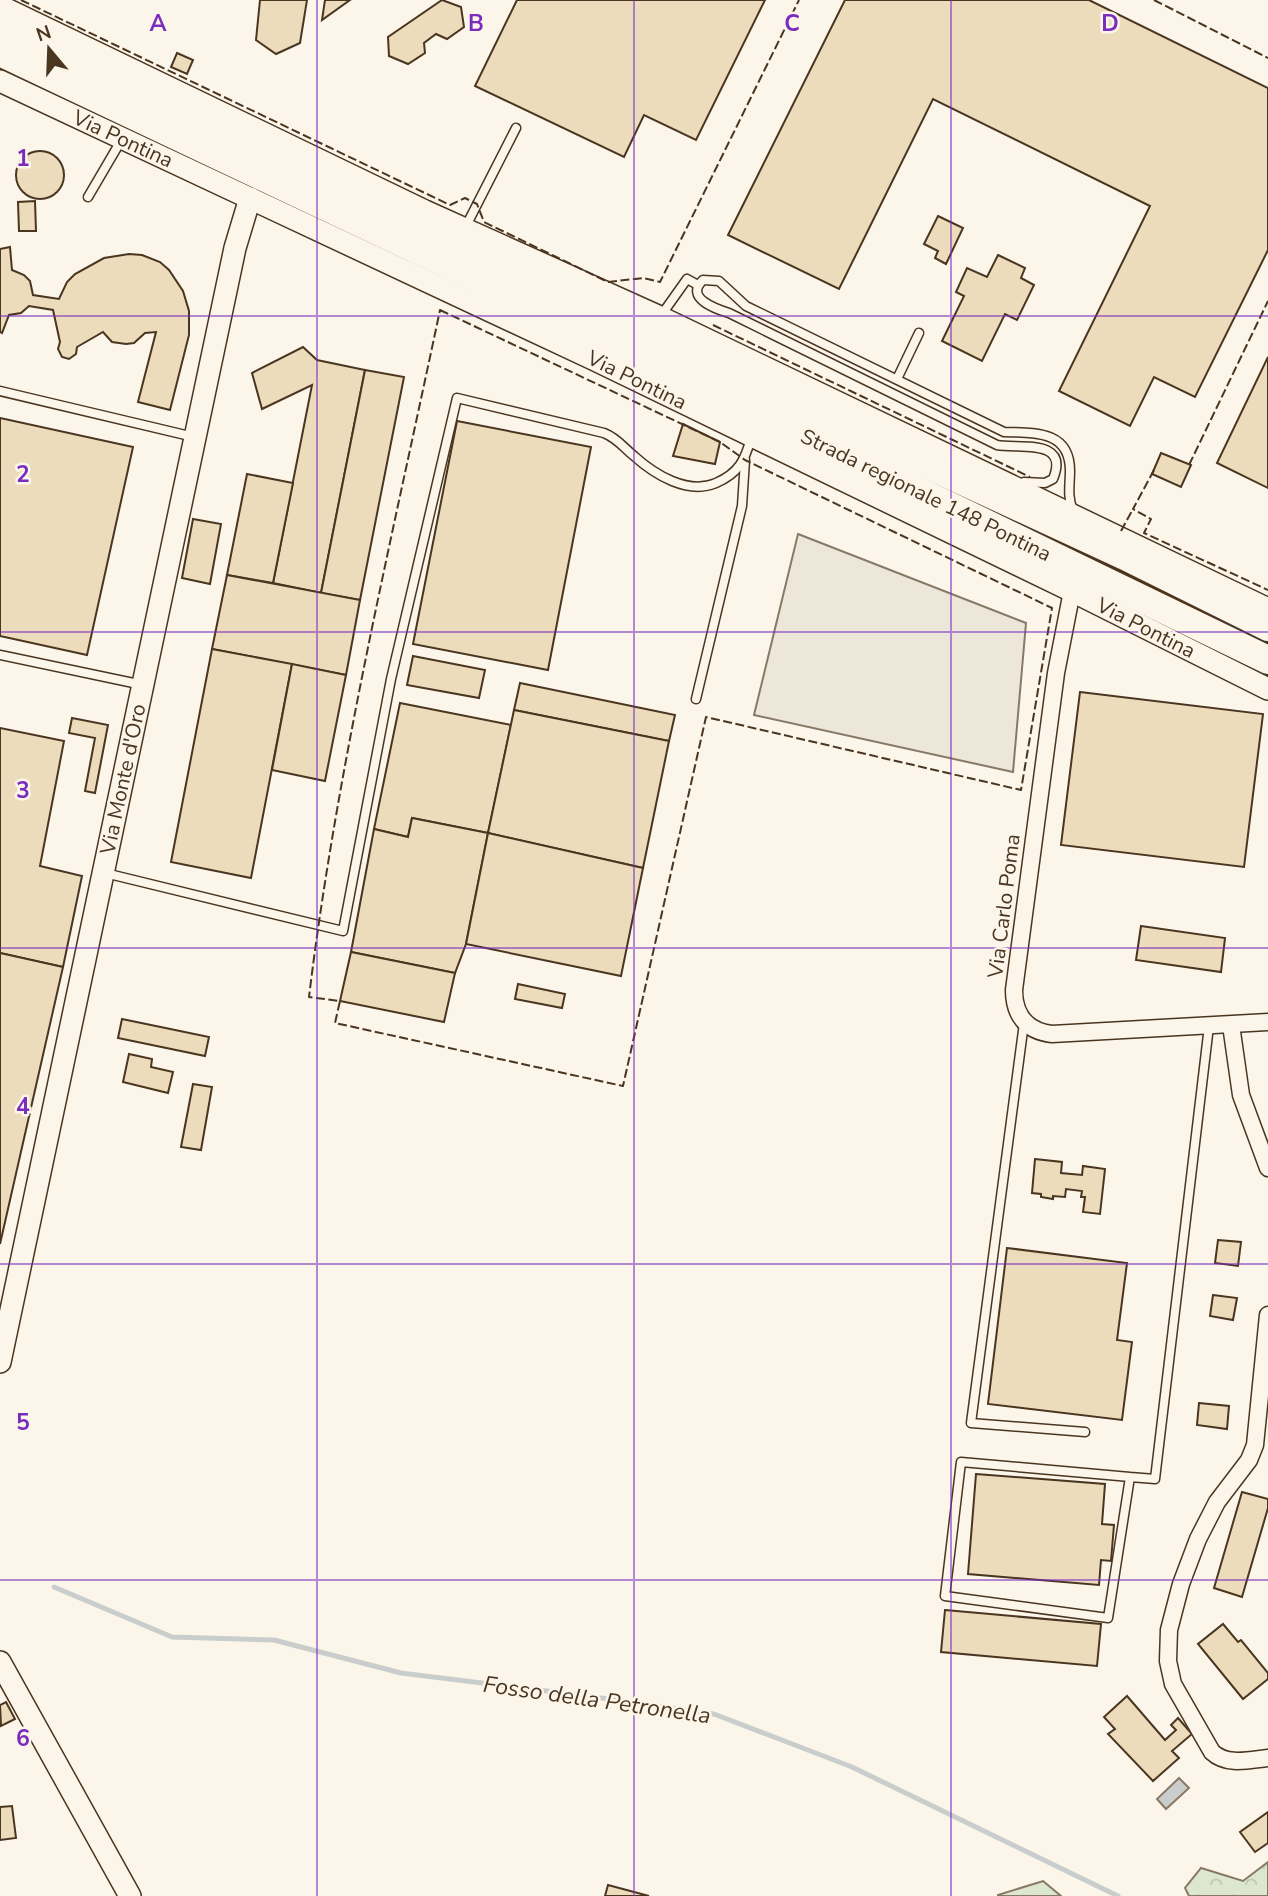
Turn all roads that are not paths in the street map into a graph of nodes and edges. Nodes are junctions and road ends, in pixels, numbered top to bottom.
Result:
1 (0, 6) edge
2 (0, 29) edge
3 (0, 52) edge
4 (0, 81) edge
5 (516, 128) dead end
6 (122, 139) junction
7 (88, 197) dead end
8 (250, 198) junction
9 (465, 228) junction
10 (698, 285) junction
11 (660, 317) junction
12 (584, 330) joint
13 (919, 332) dead end
14 (897, 379) junction
15 (0, 391) edge
16 (752, 435) junction
17 (194, 437) junction
18 (931, 447) junction
19 (746, 460) junction
20 (1078, 518) junction
21 (1072, 590) junction
22 (1268, 609) edge
23 (1268, 627) edge
24 (0, 655) edge
25 (1268, 660) edge
26 (143, 685) junction
27 (1268, 689) edge
28 (696, 699) dead end
29 (103, 873) junction
30 (1268, 1022) edge
31 (1024, 1023) junction
32 (1231, 1025) junction
33 (1209, 1026) junction
34 (1268, 1168) edge
35 (1268, 1315) edge
36 (0, 1362) edge
37 (1264, 1413) edge
38 (1085, 1433) dead end
39 (1130, 1477) junction
40 (0, 1662) edge
41 (1268, 1758) edge
42 (130, 1896) edge

1 - 9 street
2 - 23 highway, Strada regionale 148 Pontina
3 - 12 highway, Via Pontina
4 - 6 street, Via Pontina
5 - 9 lane
6 - 7 lane
6 - 8 street, Via Pontina
8 - 16 street, Via Pontina
8 - 17 street, Via Monte d'Oro
9 - 11 street
10 - 11 lane
10 - 14 lane
10 - 18 lane
11 - 18 street
12 - 25 highway, Strada regionale 148 Pontina
13 - 14 lane
14 - 20 lane
15 - 17 lane
16 - 19 lane
16 - 21 street, Via Pontina
17 - 26 street, Via Monte d'Oro
18 - 20 street
19 - 28 lane
19 - 29 lane
20 - 22 street
21 - 27 street, Via Pontina
21 - 31 street, Via Carlo Poma
24 - 26 lane
26 - 29 street, Via Monte d'Oro
29 - 36 street, Via Monte d'Oro
30 - 32 street
31 - 33 street
31 - 38 lane
32 - 33 street
32 - 34 street
33 - 39 lane
35 - 37 street
37 - 41 street
39 - 39 lane
40 - 42 street

